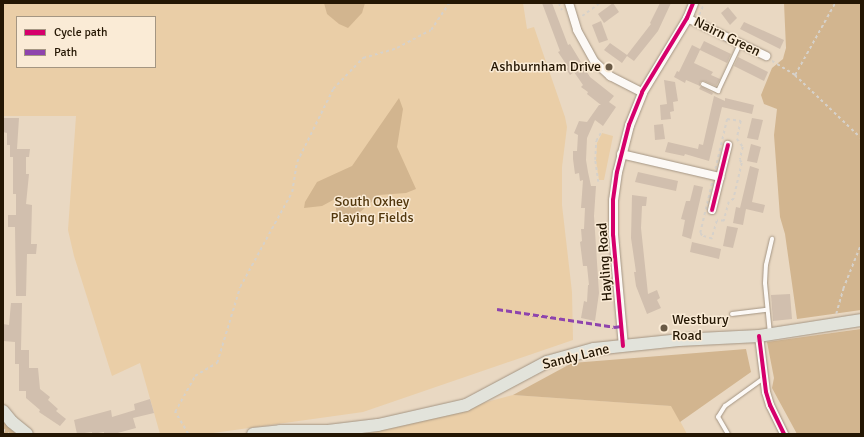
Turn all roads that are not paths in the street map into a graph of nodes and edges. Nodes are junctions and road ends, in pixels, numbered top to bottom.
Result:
1 (569, 3) edge
2 (693, 3) edge
3 (692, 20) junction
4 (740, 44) junction
5 (766, 56) road end
6 (703, 84) dead end
7 (642, 92) junction
8 (728, 145) dead end
9 (621, 154) junction
10 (720, 177) junction
11 (712, 210) dead end
12 (772, 239) dead end
13 (767, 310) junction
14 (732, 314) dead end
15 (861, 320) edge
16 (765, 335) junction
17 (623, 346) junction
18 (764, 378) junction
19 (3, 411) edge
20 (280, 433) edge
21 (27, 434) edge
22 (253, 434) edge
23 (728, 434) edge
24 (784, 434) edge

1 - 7 street
2 - 3 street, Hayling Road
3 - 4 street, Nairn Green
3 - 7 street, Hayling Road
4 - 5 street, Nairn Green
4 - 6 lane
7 - 9 street, Hayling Road
8 - 10 street
9 - 10 street
9 - 17 street, Hayling Road
10 - 11 street
12 - 13 lane
13 - 14 lane
13 - 16 lane
15 - 16 main road, Sandy Lane
16 - 17 main road, Sandy Lane
16 - 18 street
17 - 20 main road, Sandy Lane
18 - 23 lane
18 - 24 street
19 - 21 main road
20 - 22 main road, Sandy Lane

